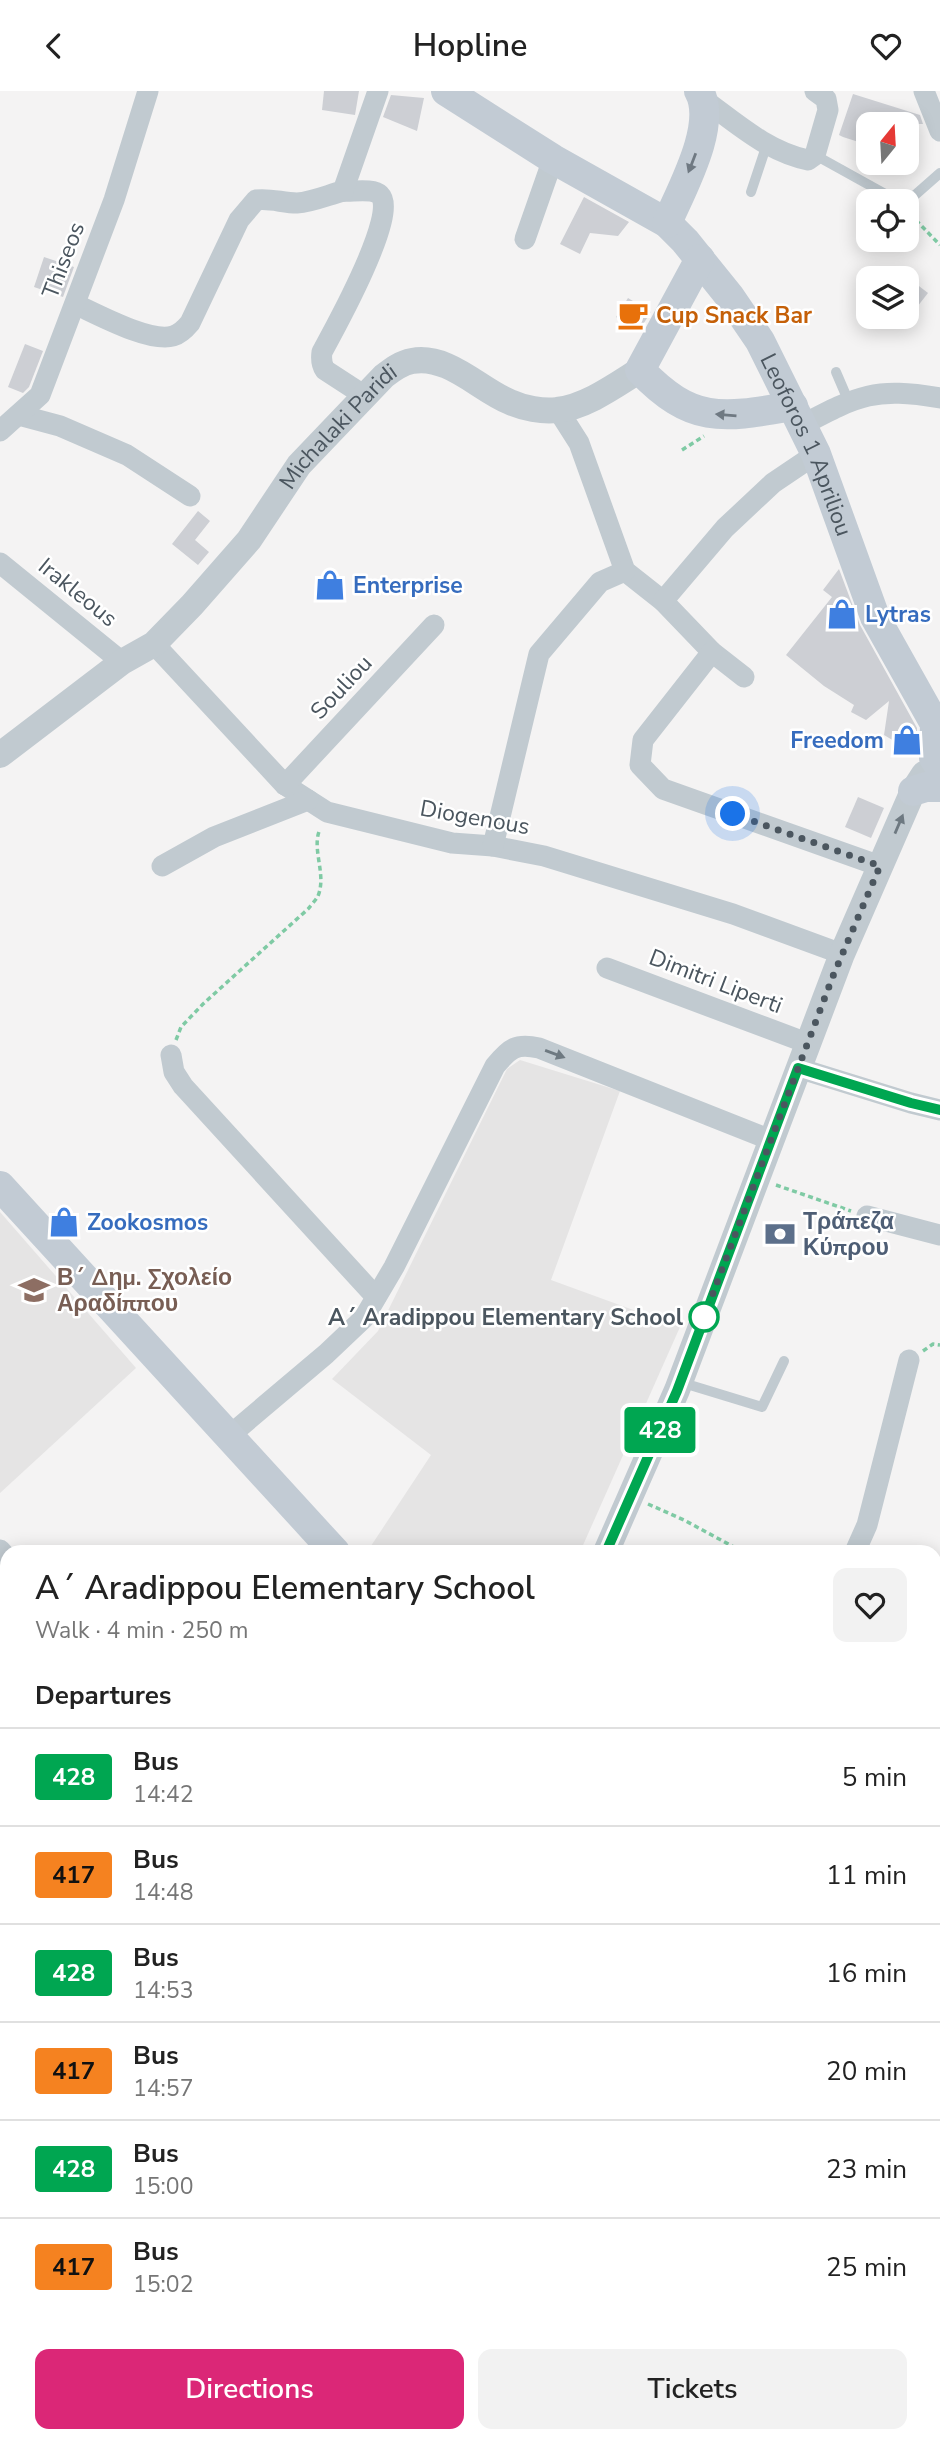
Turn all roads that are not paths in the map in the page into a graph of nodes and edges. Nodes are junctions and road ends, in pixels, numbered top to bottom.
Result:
1 (148, 91) edge
2 (378, 91) edge
3 (446, 91) edge
4 (924, 91) edge
5 (826, 94) edge
6 (701, 95) edge
7 (940, 131) edge
8 (767, 144) junction
9 (815, 155) junction
10 (553, 159) junction
11 (940, 173) edge
12 (876, 189) edge
13 (343, 191) junction
14 (751, 192) dead end
15 (919, 193) edge
16 (667, 223) junction
17 (525, 239) dead end
18 (700, 259) junction
19 (75, 304) junction
20 (640, 370) junction
21 (836, 372) dead end
22 (365, 396) junction
23 (940, 398) edge
24 (848, 400) junction
25 (558, 410) junction
26 (19, 415) junction
27 (797, 415) junction
28 (0, 431) edge
29 (816, 454) junction
30 (190, 496) dead end
31 (0, 563) edge
32 (625, 571) junction
33 (663, 601) junction
34 (435, 625) dead end
35 (154, 644) junction
36 (712, 652) junction
37 (122, 662) junction
38 (744, 677) dead end
39 (937, 719) edge
40 (0, 755) edge
41 (932, 776) edge
42 (285, 785) junction
43 (308, 800) junction
44 (493, 846) junction
45 (162, 866) dead end
46 (880, 866) junction
47 (842, 954) junction
48 (607, 968) dead end
49 (807, 1043) junction
50 (171, 1055) road end
51 (798, 1068) junction
52 (940, 1109) edge
53 (771, 1140) junction
54 (0, 1186) edge
55 (867, 1216) road end
56 (940, 1235) edge
57 (376, 1297) junction
58 (909, 1360) dead end
59 (784, 1361) dead end
60 (680, 1382) junction
61 (229, 1436) junction
62 (329, 1545) edge
63 (609, 1545) edge
64 (858, 1545) edge

1 - 19 street, Thiseos
2 - 13 street
3 - 10 main road, Leoforos 1 Apriliou
4 - 7 street
5 - 9 street
6 - 8 street
6 -> 16 main road
8 - 9 street
8 - 14 lane
9 - 12 lane
10 - 16 main road, Leoforos 1 Apriliou
10 - 17 street
11 - 15 lane
13 - 19 street
13 - 22 street
16 - 18 main road, Leoforos 1 Apriliou
18 - 20 main road
18 - 27 main road, Leoforos 1 Apriliou
19 - 26 street, Thiseos
20 - 25 street, Michalaki Paridi
27 -> 20 main road
21 - 24 lane
22 - 25 street, Michalaki Paridi
22 - 35 street, Michalaki Paridi
23 - 24 street
24 - 27 street
25 - 32 street
26 - 28 street, Thiseos
26 - 30 street
27 - 29 main road, Leoforos 1 Apriliou
29 - 33 street
29 - 39 main road, Leoforos 1 Apriliou
31 - 37 street, Irakleous
32 - 33 street
32 - 44 street
33 - 36 street
34 - 42 street, Souliou
35 - 37 street, Michalaki Paridi
35 - 42 street, Diogenous
36 - 38 street
36 - 46 street
37 - 40 street, Michalaki Paridi
39 - 41 main road, Leoforos 1 Apriliou
46 -> 41 street
42 - 43 street, Diogenous
43 - 44 street, Diogenous
43 - 45 street
44 - 47 street, Diogenous
46 - 47 street
47 - 49 street
48 - 49 street, Dimitri Liperti
49 - 51 street
50 - 57 street
51 - 52 street
51 - 53 street
57 -> 53 street
53 - 60 street
54 - 61 main road
55 - 56 street
57 - 61 street
58 - 64 street
59 - 60 lane
60 - 63 street
61 - 62 main road

